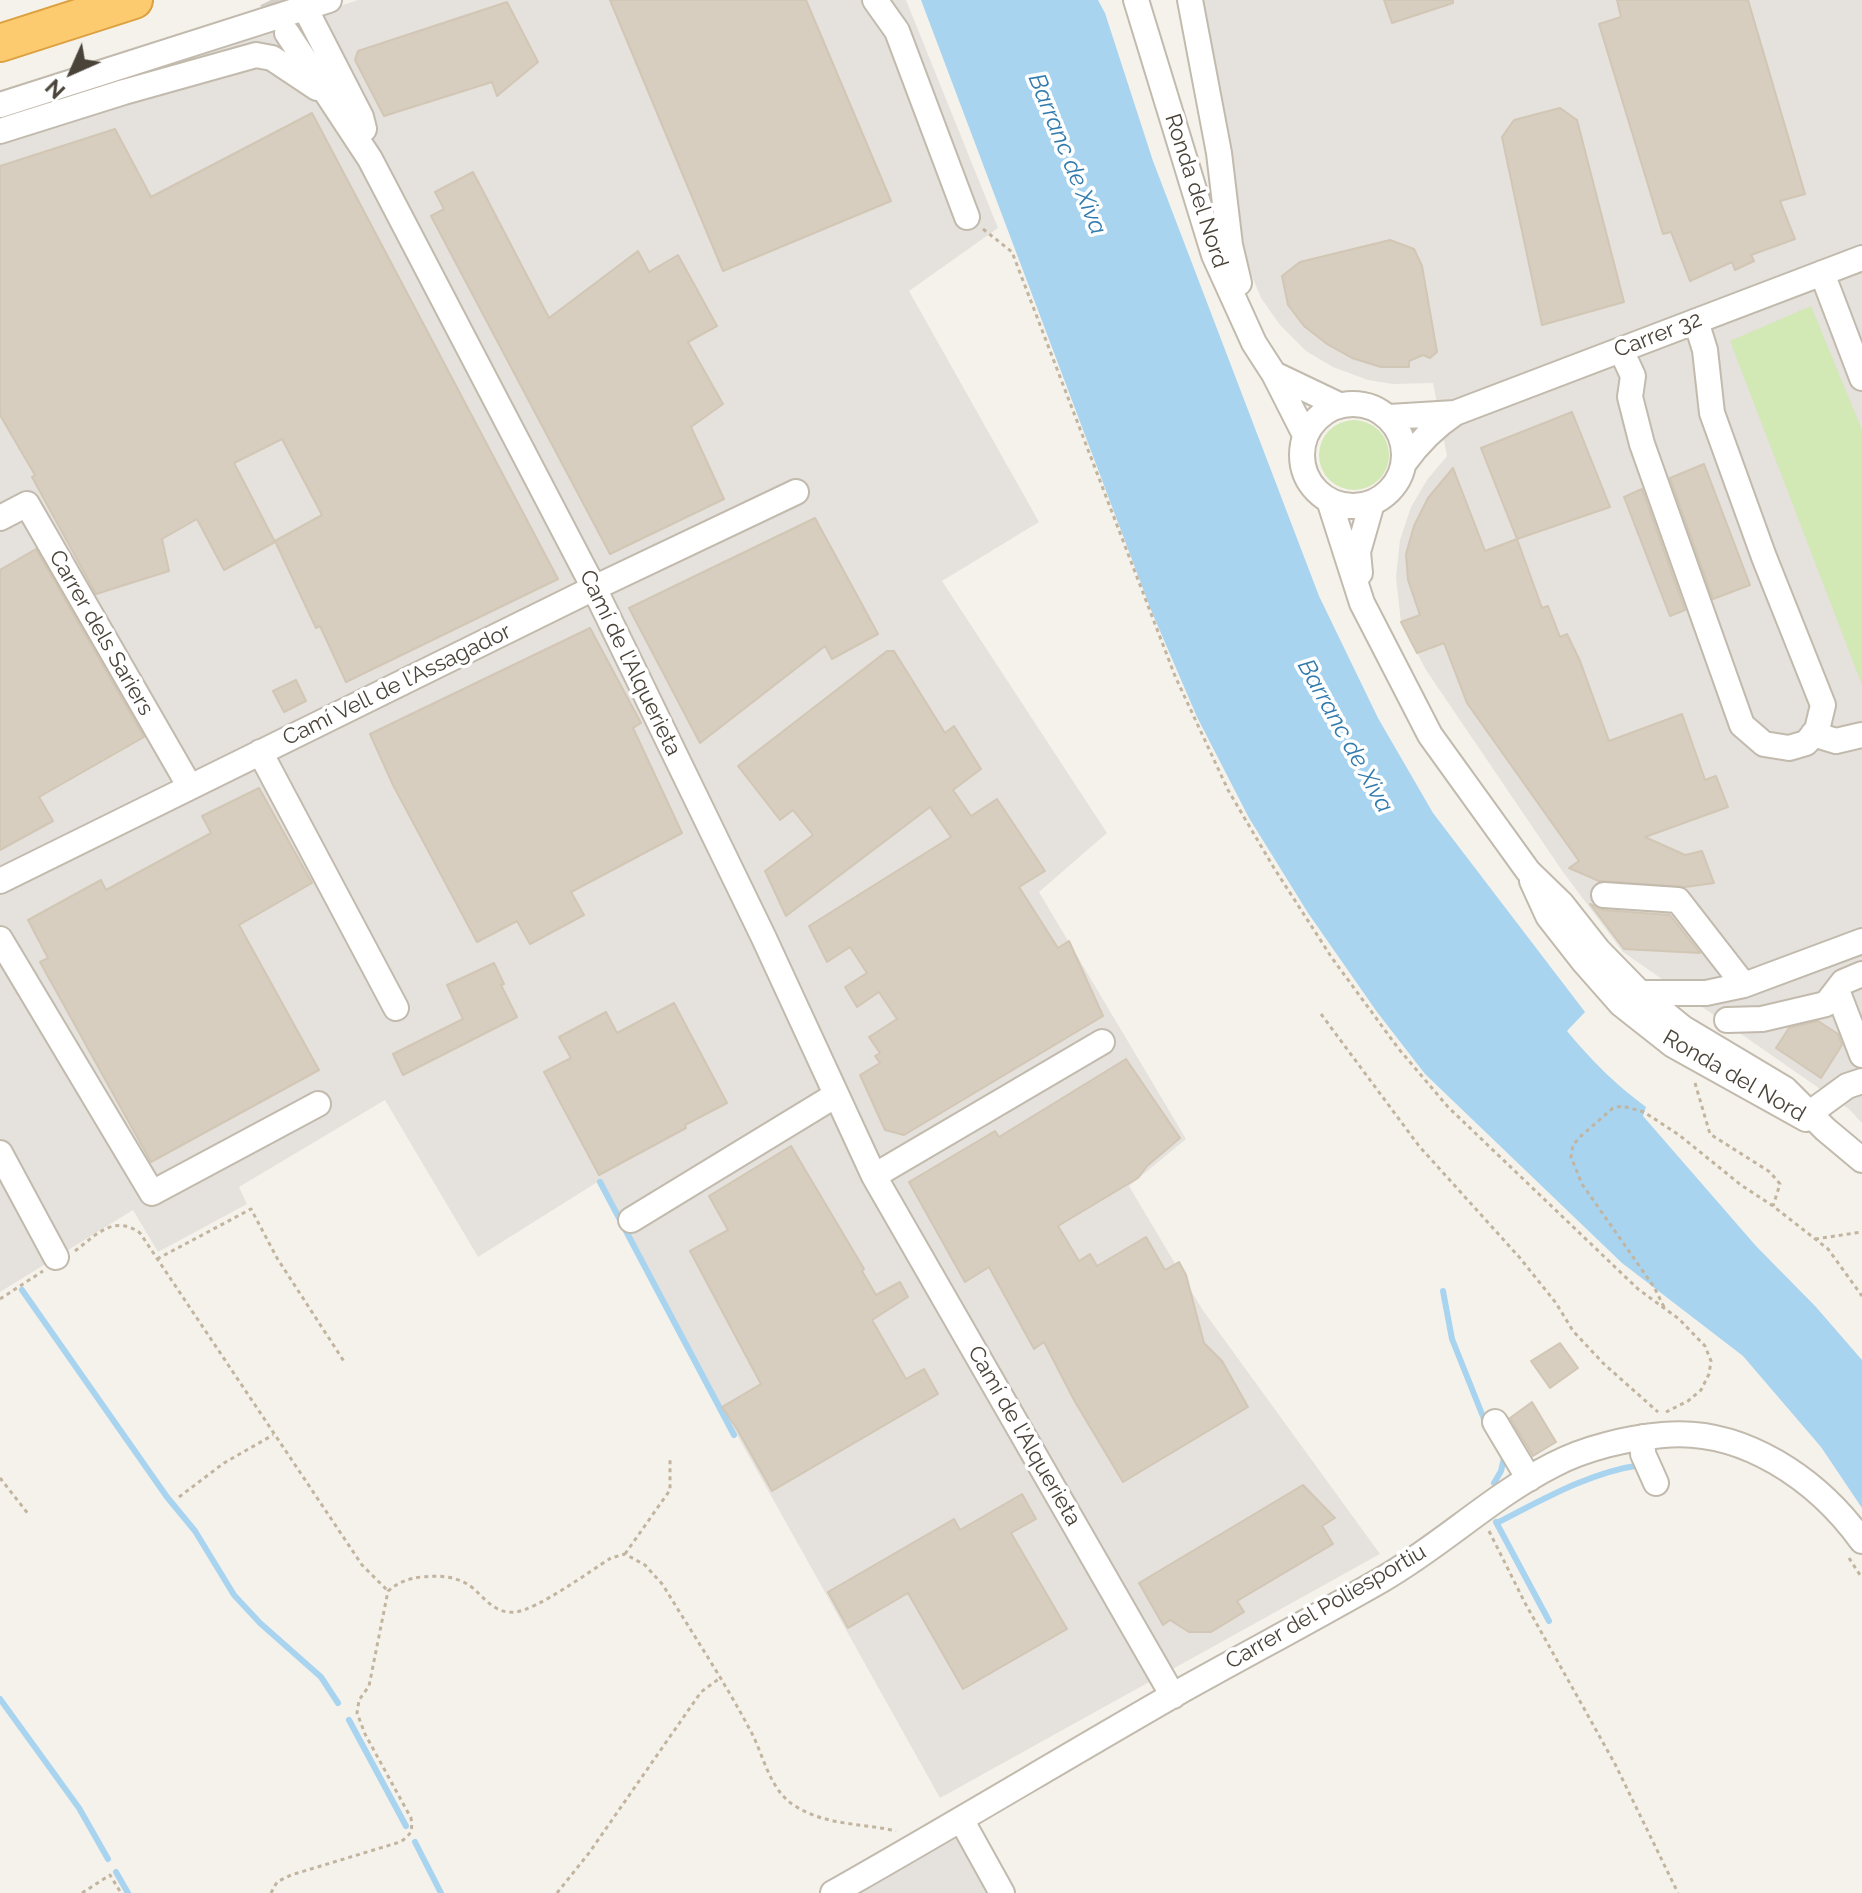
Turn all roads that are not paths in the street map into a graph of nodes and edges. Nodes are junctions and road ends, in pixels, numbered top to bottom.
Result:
1 (134, 0) edge
2 (329, 0) edge
3 (875, 0) edge
4 (1136, 0) edge
5 (1190, 0) edge
6 (305, 8) junction
7 (287, 33) tunnel mouth
8 (0, 43) edge
9 (159, 55) junction
10 (124, 92) junction
11 (332, 99) junction
12 (0, 105) edge
13 (0, 131) edge
14 (370, 159) junction
15 (967, 217) road end
16 (1862, 258) edge
17 (1822, 273) junction
18 (1696, 321) junction
19 (1254, 343) junction
20 (1621, 350) junction
21 (1274, 374) junction
22 (1862, 378) edge
23 (1339, 405) junction
24 (1455, 413) junction
25 (1389, 417) junction
26 (1305, 435) junction
27 (1404, 463) junction
28 (796, 492) dead end
29 (1329, 500) junction
30 (1372, 503) junction
31 (0, 518) edge
32 (594, 588) junction
33 (1362, 603) junction
34 (1813, 734) junction
35 (1862, 735) edge
36 (260, 752) junction
37 (190, 787) junction
38 (1528, 871) junction
39 (0, 881) edge
40 (1604, 895) dead end
41 (0, 939) edge
42 (1862, 941) edge
43 (1862, 974) edge
44 (1744, 985) junction
45 (1837, 990) junction
46 (1640, 993) junction
47 (396, 1008) dead end
48 (1727, 1020) junction
49 (1102, 1042) dead end
50 (1723, 1053) junction
51 (1862, 1055) edge
52 (1862, 1081) edge
53 (836, 1095) junction
54 (318, 1104) dead end
55 (1818, 1121) junction
56 (0, 1153) edge
57 (1862, 1160) edge
58 (874, 1176) junction
59 (631, 1220) dead end
60 (56, 1257) road end
61 (1495, 1422) dead end
62 (1643, 1437) junction
63 (1529, 1479) junction
64 (1656, 1483) dead end
65 (1855, 1549) edge
66 (1173, 1696) junction
67 (962, 1821) junction
68 (833, 1893) edge
69 (1002, 1893) edge

1 - 8 highway
2 - 6 street
3 - 15 street
4 - 19 street, Ronda del Nord
5 - 19 street
6 - 9 street
6 - 14 street, Camí de l'Alquerieta
7 - 11 street, Camí de l'Alquerieta
9 - 10 street
9 - 12 street
10 - 11 street
10 - 13 street
11 - 14 street, Camí de l'Alquerieta
14 - 32 street, Camí de l'Alquerieta
16 - 17 street, Carrer 32
17 - 18 street, Carrer 32
17 - 22 street
18 - 20 street, Carrer 32
18 - 34 street
19 - 21 street, Ronda del Nord
20 - 24 street, Carrer 32
20 - 34 street
21 - 23 street
21 - 26 street, Ronda del Nord
23 - 25 street
23 - 26 street
24 - 25 street, Carrer 32
24 - 27 street, Carrer 32
25 - 27 street
26 - 29 street
27 - 30 street
28 - 32 street, Camí Vell de l'Assagador
29 - 30 street
29 - 33 street, Ronda del Nord
30 - 33 street, Ronda del Nord
31 - 37 street, Carrer dels Sariers
32 - 36 street, Camí Vell de l'Assagador
32 - 53 street, Camí de l'Alquerieta
33 - 38 street, Ronda del Nord
34 - 35 street
36 - 37 street, Camí Vell de l'Assagador
36 - 47 street
37 - 39 street, Camí Vell de l'Assagador
38 - 46 street, Ronda del Nord
38 - 55 street, Ronda del Nord
40 - 44 street
41 - 54 street
42 - 44 street
43 - 45 street
44 - 46 street
44 - 48 street
45 - 48 street
45 - 51 street
46 - 50 street, Ronda del Nord
48 - 50 street
49 - 58 street
50 - 55 street, Ronda del Nord
52 - 55 street
53 - 58 street, Camí de l'Alquerieta
53 - 59 street
55 - 57 street, Ronda del Nord
56 - 60 street
58 - 66 street, Camí de l'Alquerieta
61 - 63 street
62 - 63 street, Carrer del Poliesportiu
62 - 64 street
62 - 65 street, Carrer del Poliesportiu
63 - 66 street, Carrer del Poliesportiu
66 - 67 street, Carrer del Poliesportiu
67 - 68 street, Carrer del Poliesportiu
67 - 69 street

